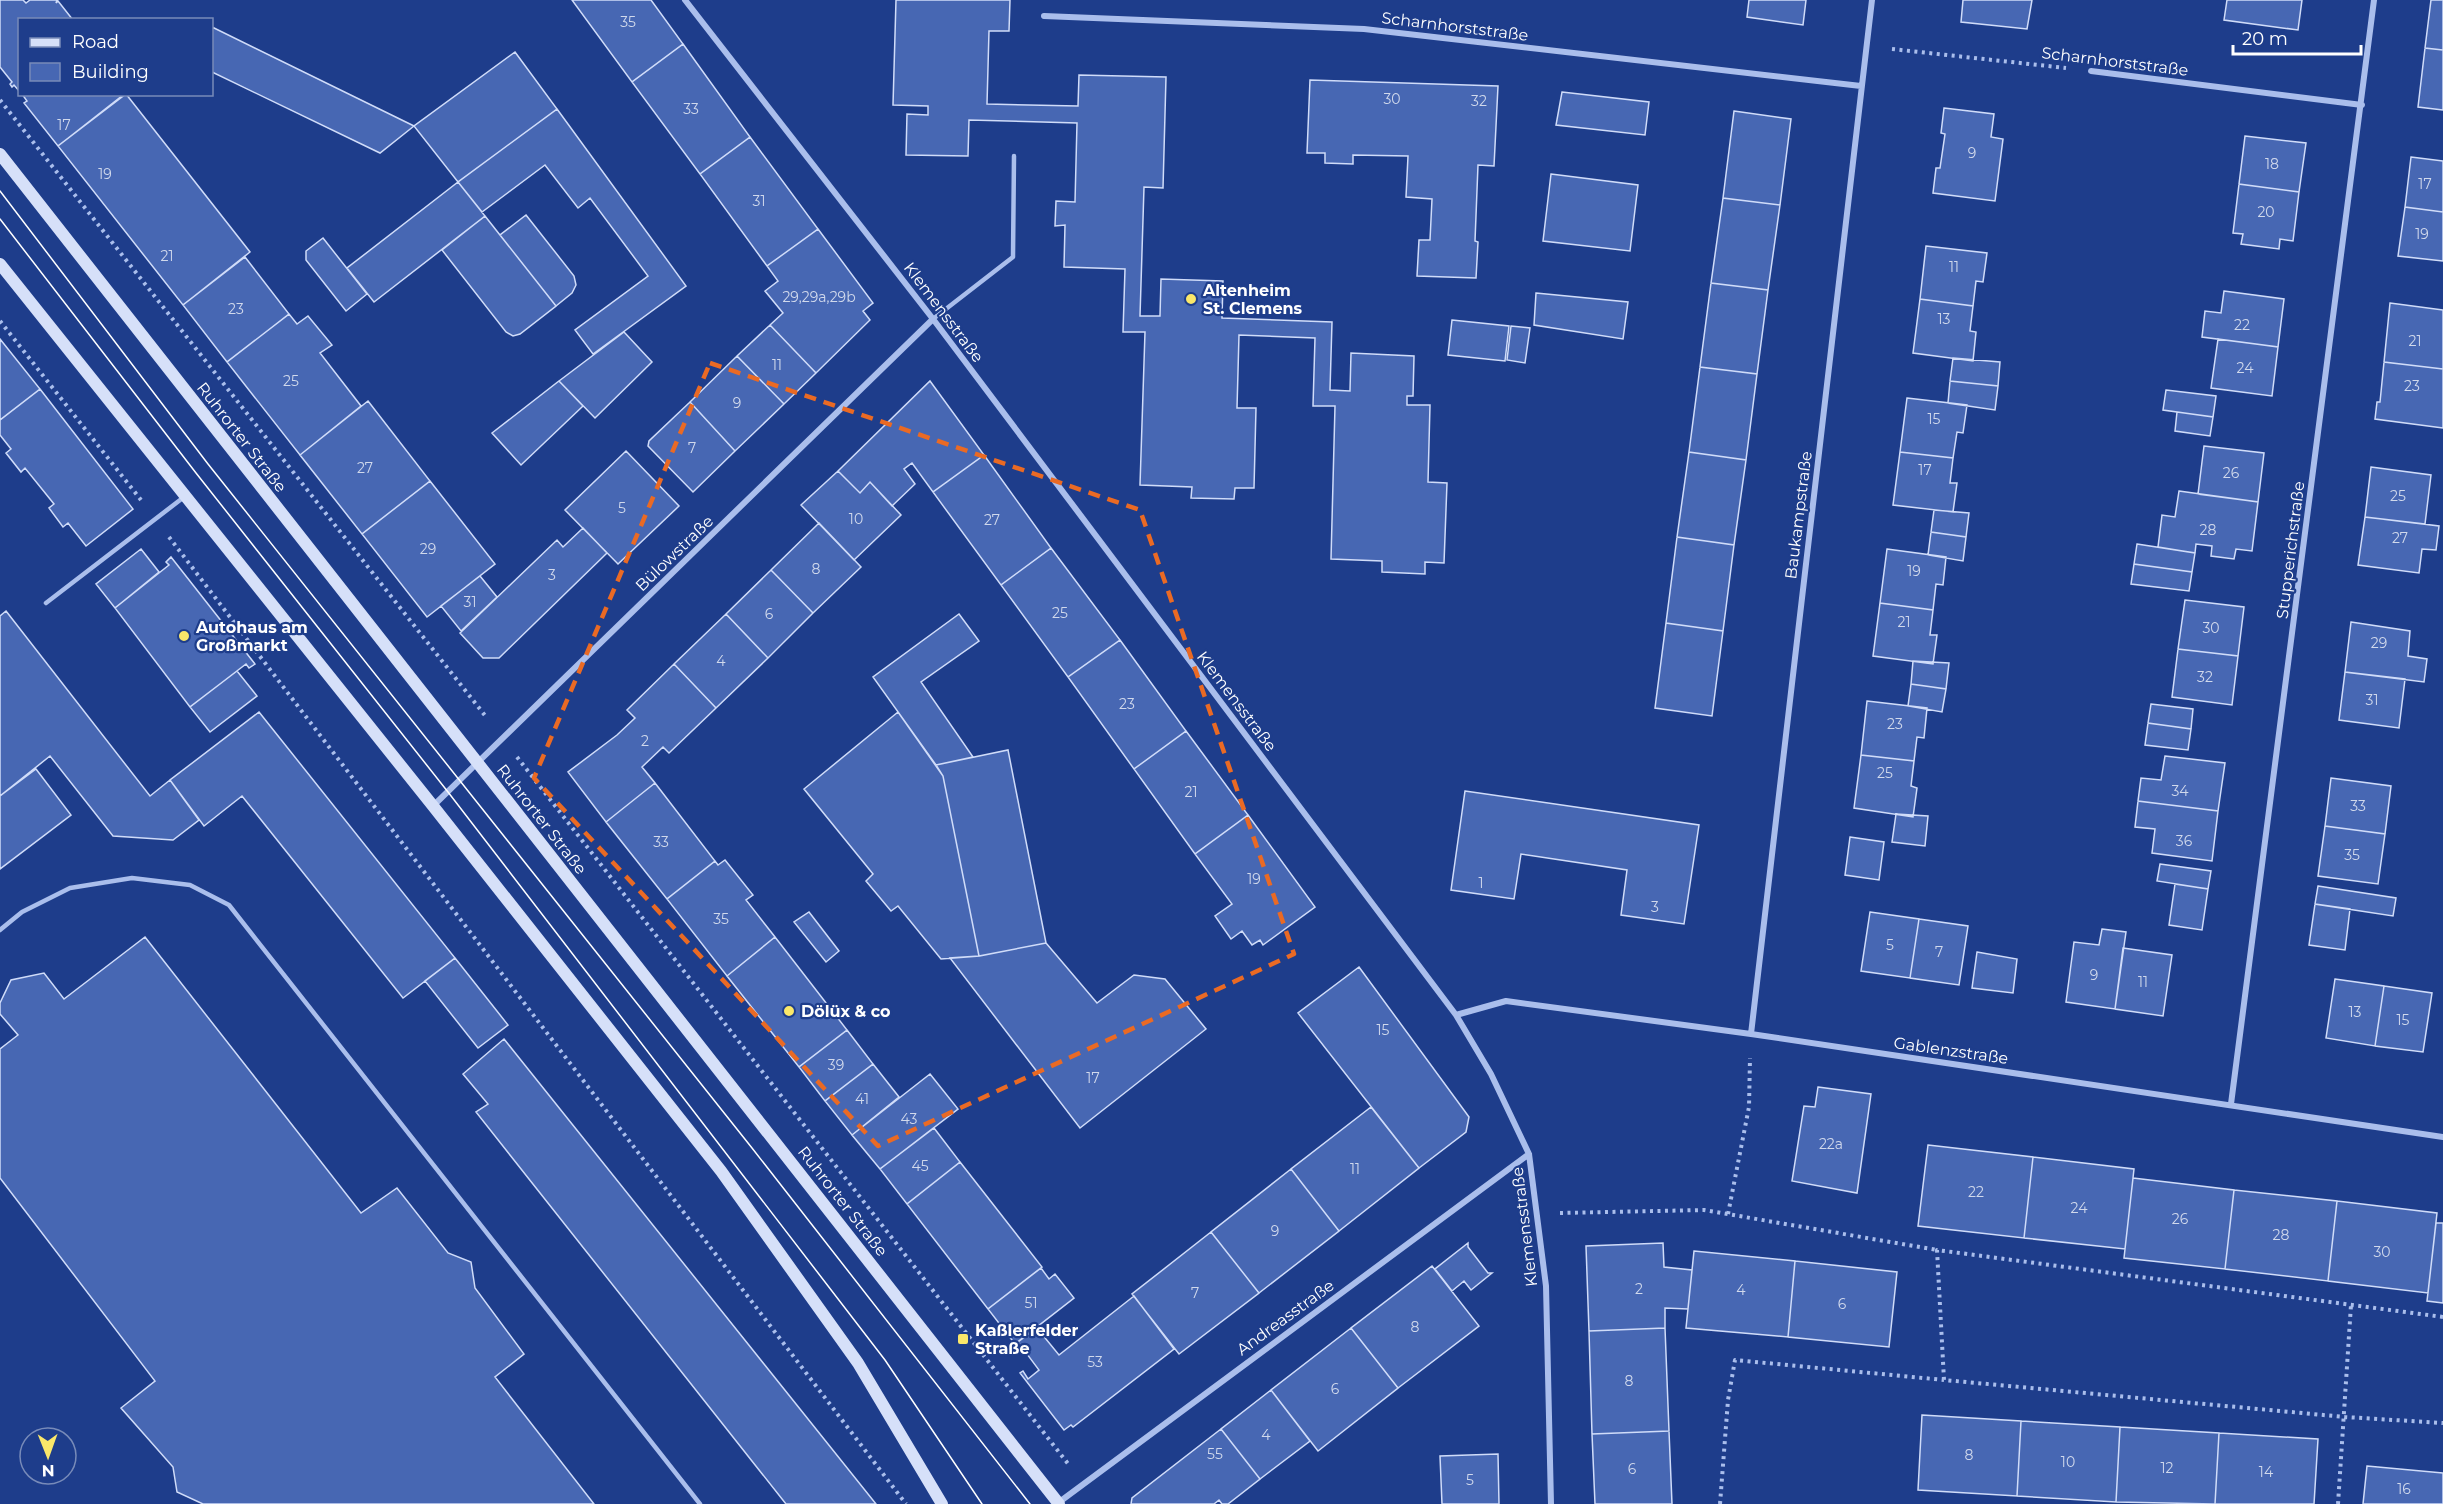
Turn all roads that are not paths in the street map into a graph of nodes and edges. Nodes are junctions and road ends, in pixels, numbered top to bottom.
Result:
1 (685, 0) edge
2 (1872, 0) edge
3 (2374, 0) edge
4 (1044, 16) dead end
5 (2091, 71) road end
6 (1861, 86) junction
7 (2362, 105) junction
8 (0, 154) edge
9 (1014, 156) dead end
10 (0, 264) edge
11 (933, 319) junction
12 (185, 496) junction
13 (46, 603) dead end
14 (477, 763) junction
15 (433, 806) junction
16 (0, 930) edge
17 (1456, 1015) junction
18 (1751, 1034) junction
19 (2231, 1104) junction
20 (2443, 1137) edge
21 (1529, 1154) junction
22 (700, 1504) edge
23 (942, 1504) edge
24 (1059, 1504) edge
25 (1551, 1504) edge

1 - 11 street, Klemensstraße
2 - 6 street, Baukampstraße
3 - 7 street, Stupperichstraße
4 - 6 street, Scharnhorststraße
5 - 7 street, Scharnhorststraße
6 - 18 street, Baukampstraße
7 - 19 street, Stupperichstraße
8 - 14 main road, Ruhrorter Straße
9 - 11 lane
10 - 12 main road
11 - 14 street, Bülowstraße
11 - 17 street, Klemensstraße
12 - 13 lane
12 - 15 main road
14 - 15 street, Bülowstraße
14 - 24 main road, Ruhrorter Straße
15 - 23 main road
16 - 22 lane
17 - 18 street, Gablenzstraße
17 - 21 street, Klemensstraße
18 - 19 street, Gablenzstraße
19 - 20 street, Gablenzstraße
21 - 24 street, Andreasstraße
21 - 25 street, Klemensstraße

